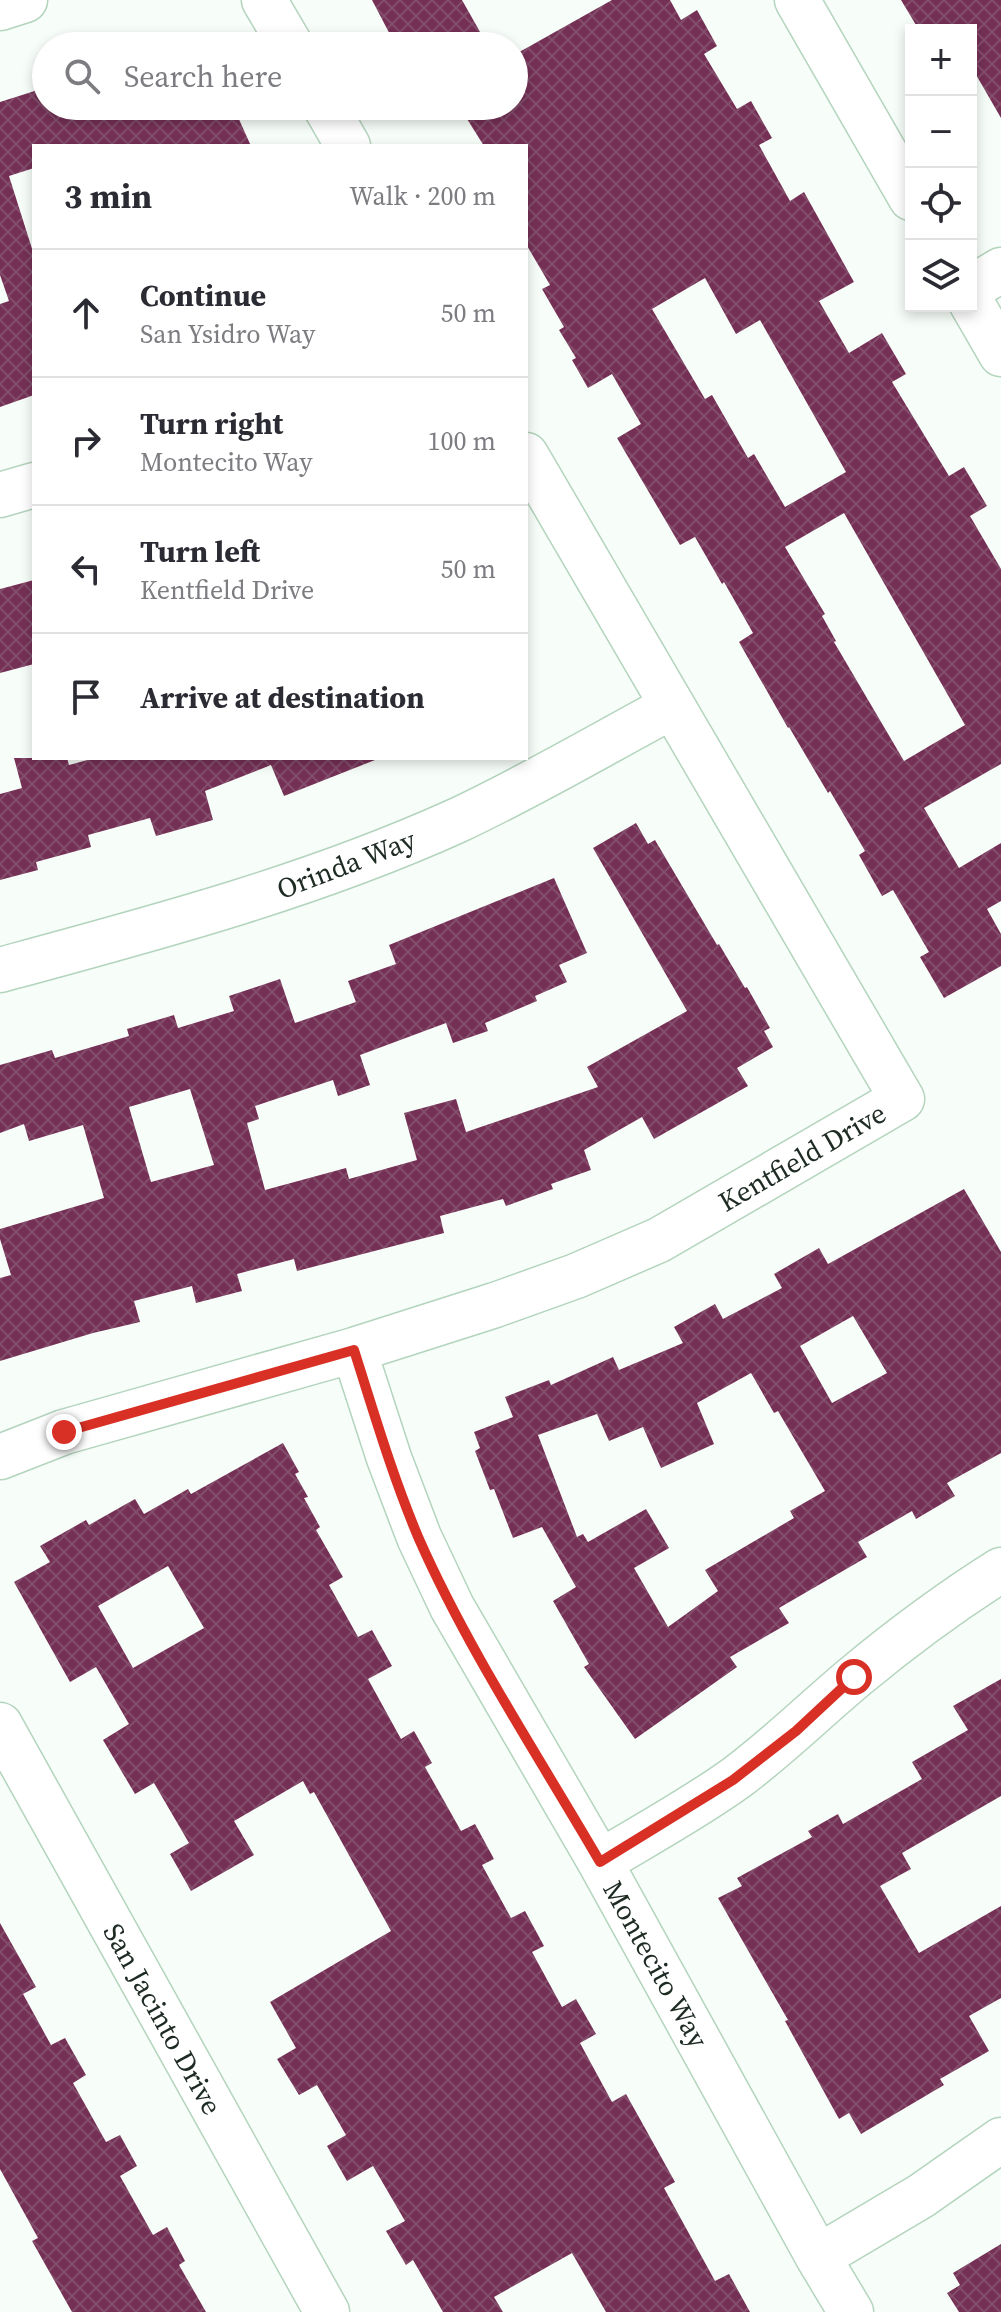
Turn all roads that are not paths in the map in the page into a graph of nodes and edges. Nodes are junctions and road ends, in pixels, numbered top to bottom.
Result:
1 (25, 0) edge
2 (264, 0) edge
3 (797, 0) edge
4 (0, 8) edge
5 (283, 32) edge
6 (333, 120) edge
7 (347, 144) edge
8 (905, 188) edge
9 (1001, 270) edge
10 (977, 284) edge
11 (977, 312) edge
12 (1001, 354) edge
13 (528, 458) edge
14 (32, 486) edge
15 (0, 495) edge
16 (671, 707) junction
17 (0, 970) edge
18 (354, 1350) junction
19 (0, 1457) edge
20 (1001, 1570) edge
21 (0, 1725) edge
22 (600, 1862) junction
23 (1001, 2140) edge
24 (818, 2257) junction
25 (327, 2312) edge
26 (851, 2312) edge

1 - 4 street
2 - 5 street
3 - 8 street
6 - 7 street
9 - 10 street
11 - 12 street
13 - 16 street, Kentfield Drive
14 - 15 street
16 - 17 street, Orinda Way
16 - 18 street, Kentfield Drive
18 - 19 street, Kentfield Drive
18 - 22 street, Montecito Way
20 - 22 street
21 - 25 street, San Jacinto Drive
22 - 24 street, Montecito Way
23 - 24 street
24 - 26 street, Montecito Way

